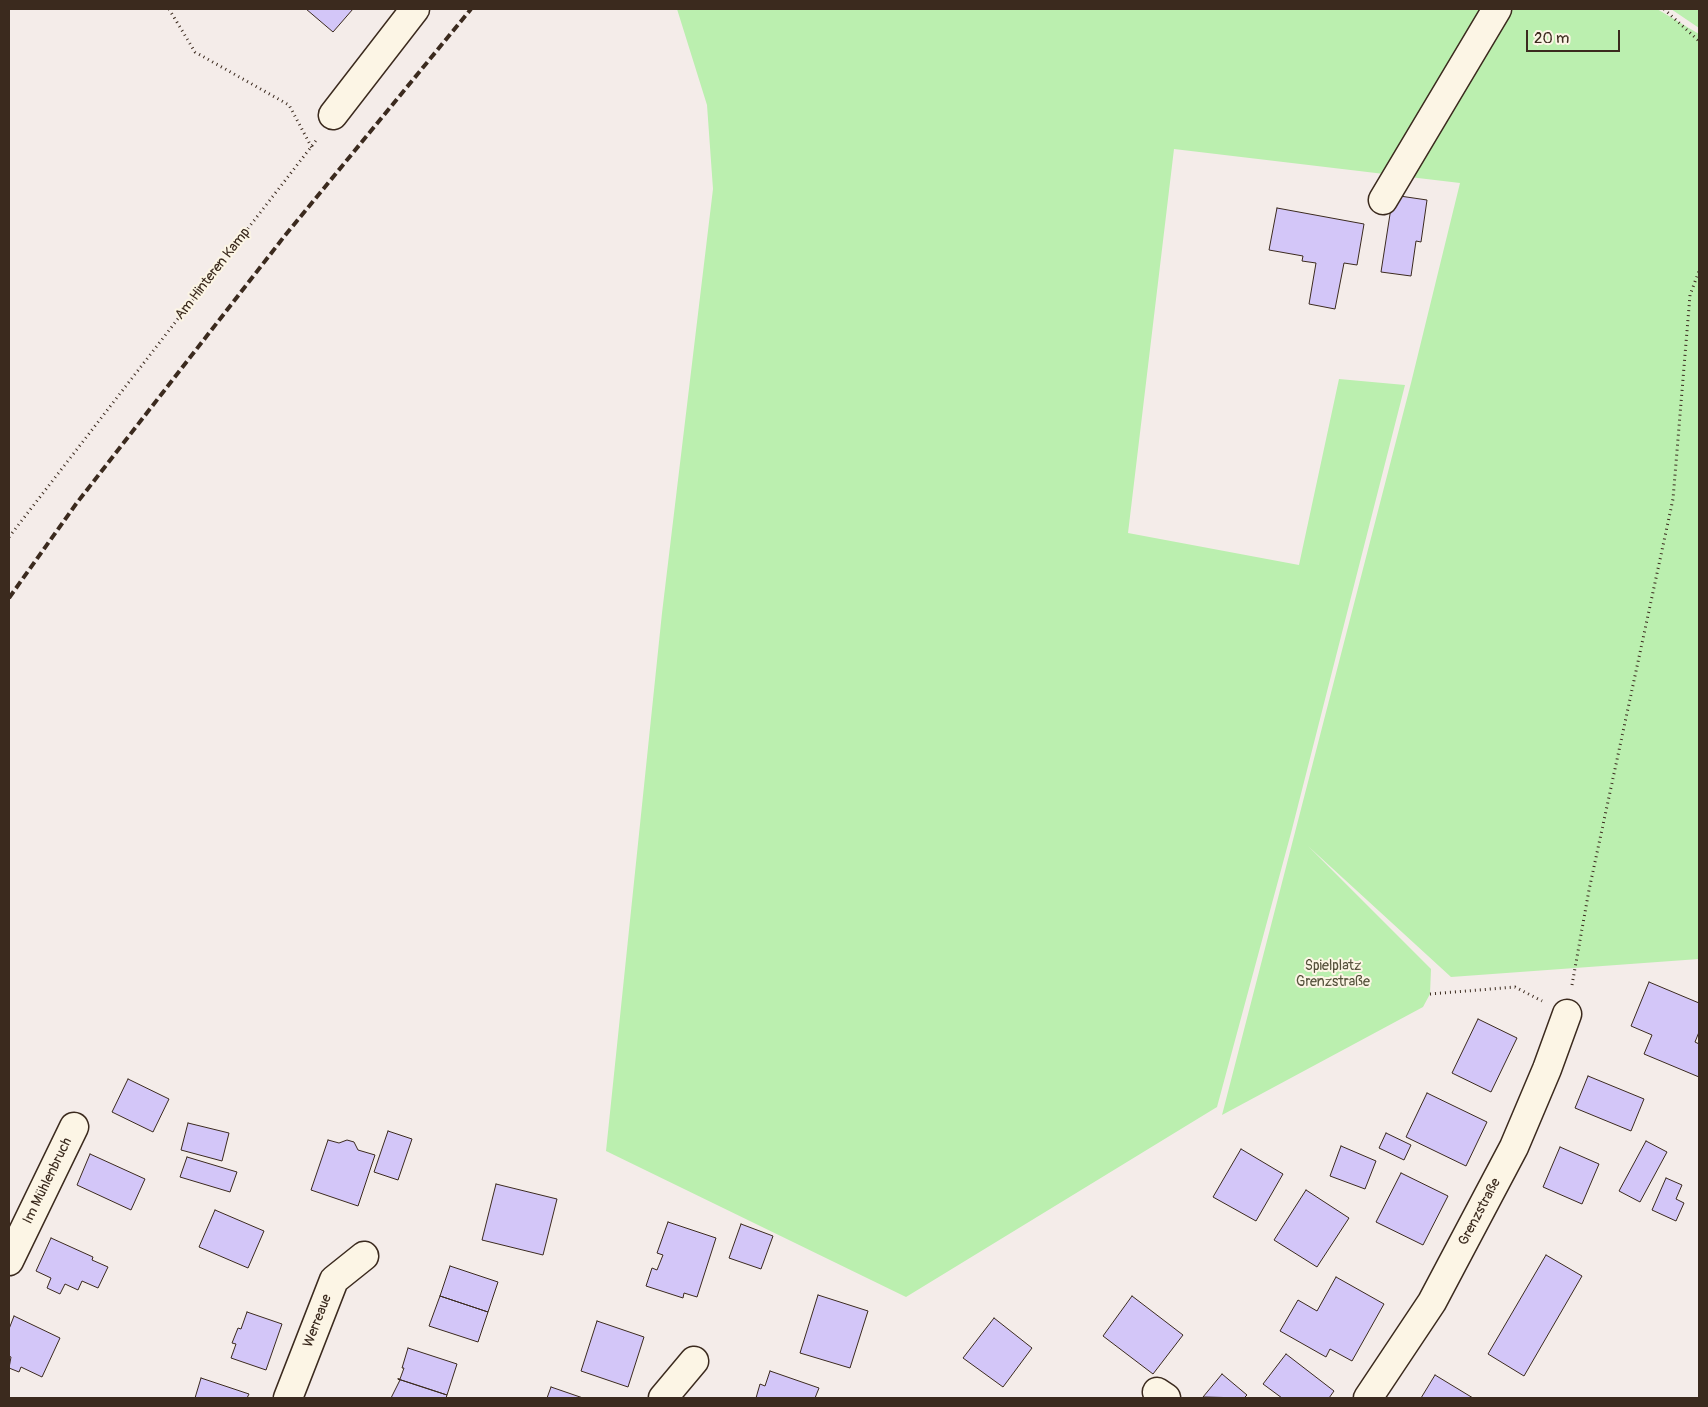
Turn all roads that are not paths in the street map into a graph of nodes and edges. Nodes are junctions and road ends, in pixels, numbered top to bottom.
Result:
1 (415, 9) edge
2 (1497, 9) edge
3 (333, 115) road end
4 (1383, 200) dead end
5 (1567, 1014) road end
6 (74, 1127) dead end
7 (364, 1256) dead end
8 (9, 1261) edge
9 (694, 1361) dead end
10 (288, 1398) edge
11 (663, 1398) edge
12 (1368, 1398) edge

1 - 3 street
2 - 4 street
5 - 12 street, Grenzstraße
6 - 8 street, Im Mühlenbruch
7 - 10 street, Werreaue
9 - 11 street

